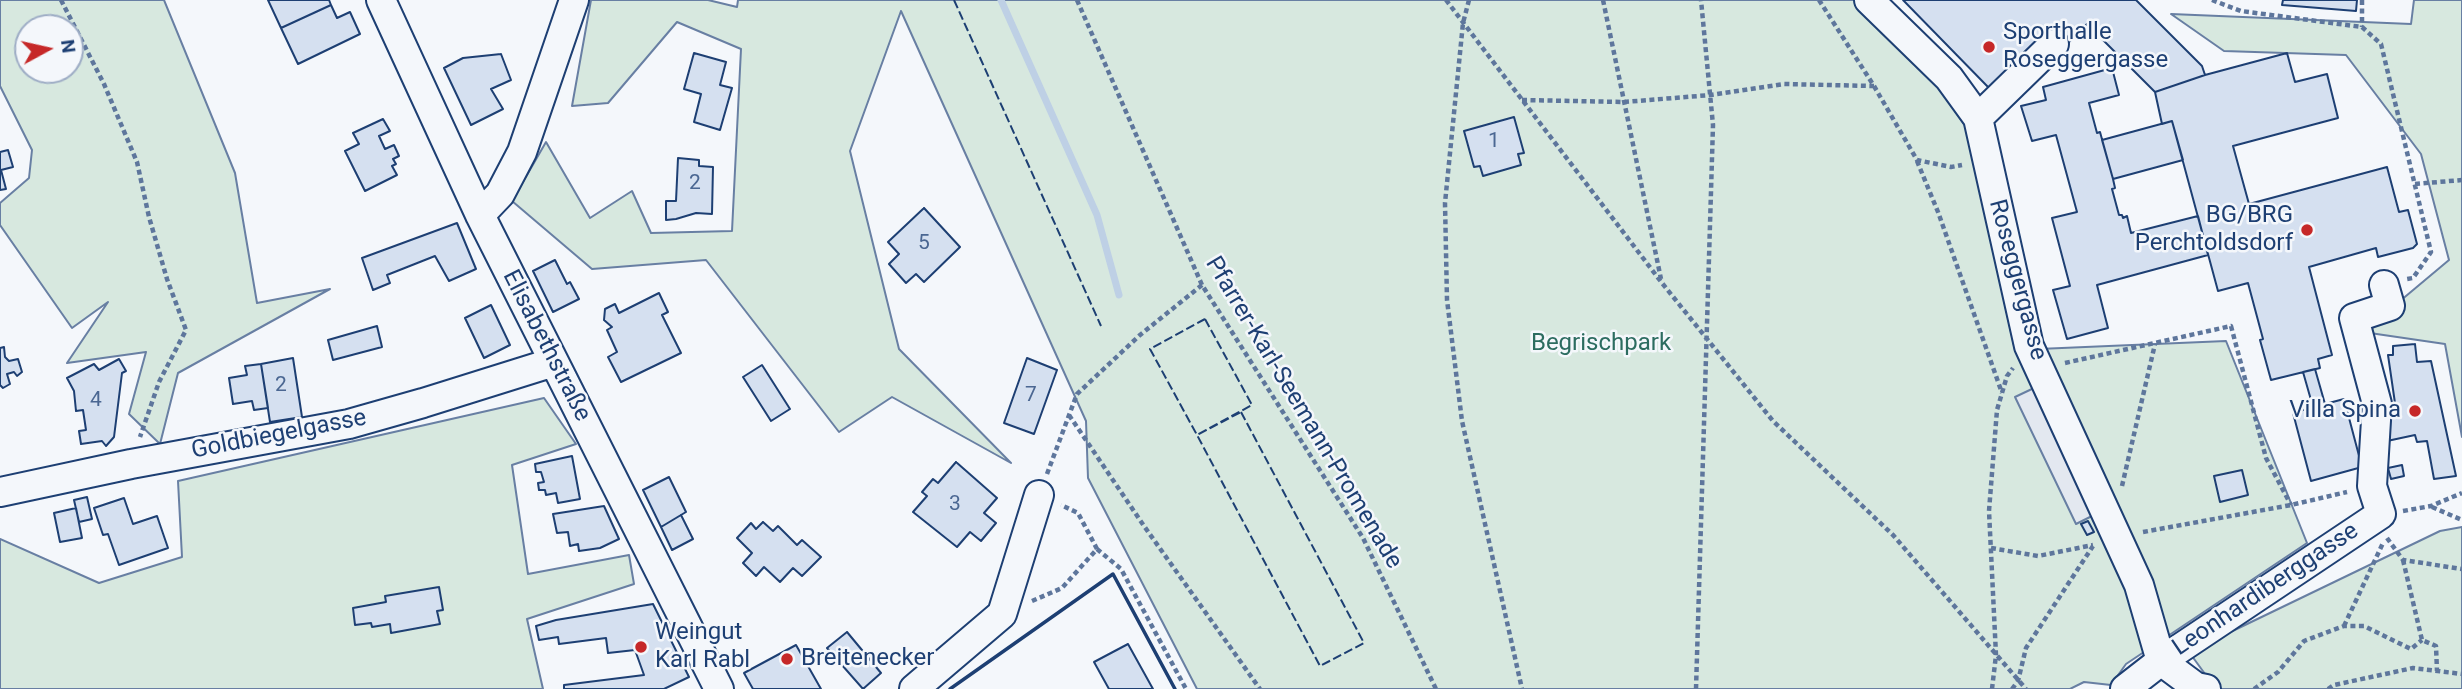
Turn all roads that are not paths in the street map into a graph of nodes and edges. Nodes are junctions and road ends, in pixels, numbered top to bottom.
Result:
1 (381, 0) edge
2 (574, 0) edge
3 (1869, 0) edge
4 (2054, 44) dead end
5 (1978, 118) junction
6 (480, 215) junction
7 (2384, 285) road end
8 (554, 362) junction
9 (0, 492) edge
10 (1039, 495) road end
11 (2161, 661) junction
12 (719, 689) edge
13 (914, 689) edge
14 (2125, 689) edge
15 (2206, 689) edge

1 - 6 street, Elisabethstraße
2 - 6 street
3 - 5 street, Roseggergasse
4 - 5 street
5 - 11 street, Roseggergasse
6 - 8 street, Elisabethstraße
7 - 11 street, Leonhardiberggasse
8 - 9 street, Goldbiegelgasse
8 - 12 street, Elisabethstraße
10 - 13 street
11 - 14 street
11 - 15 street, Leonhardiberggasse

